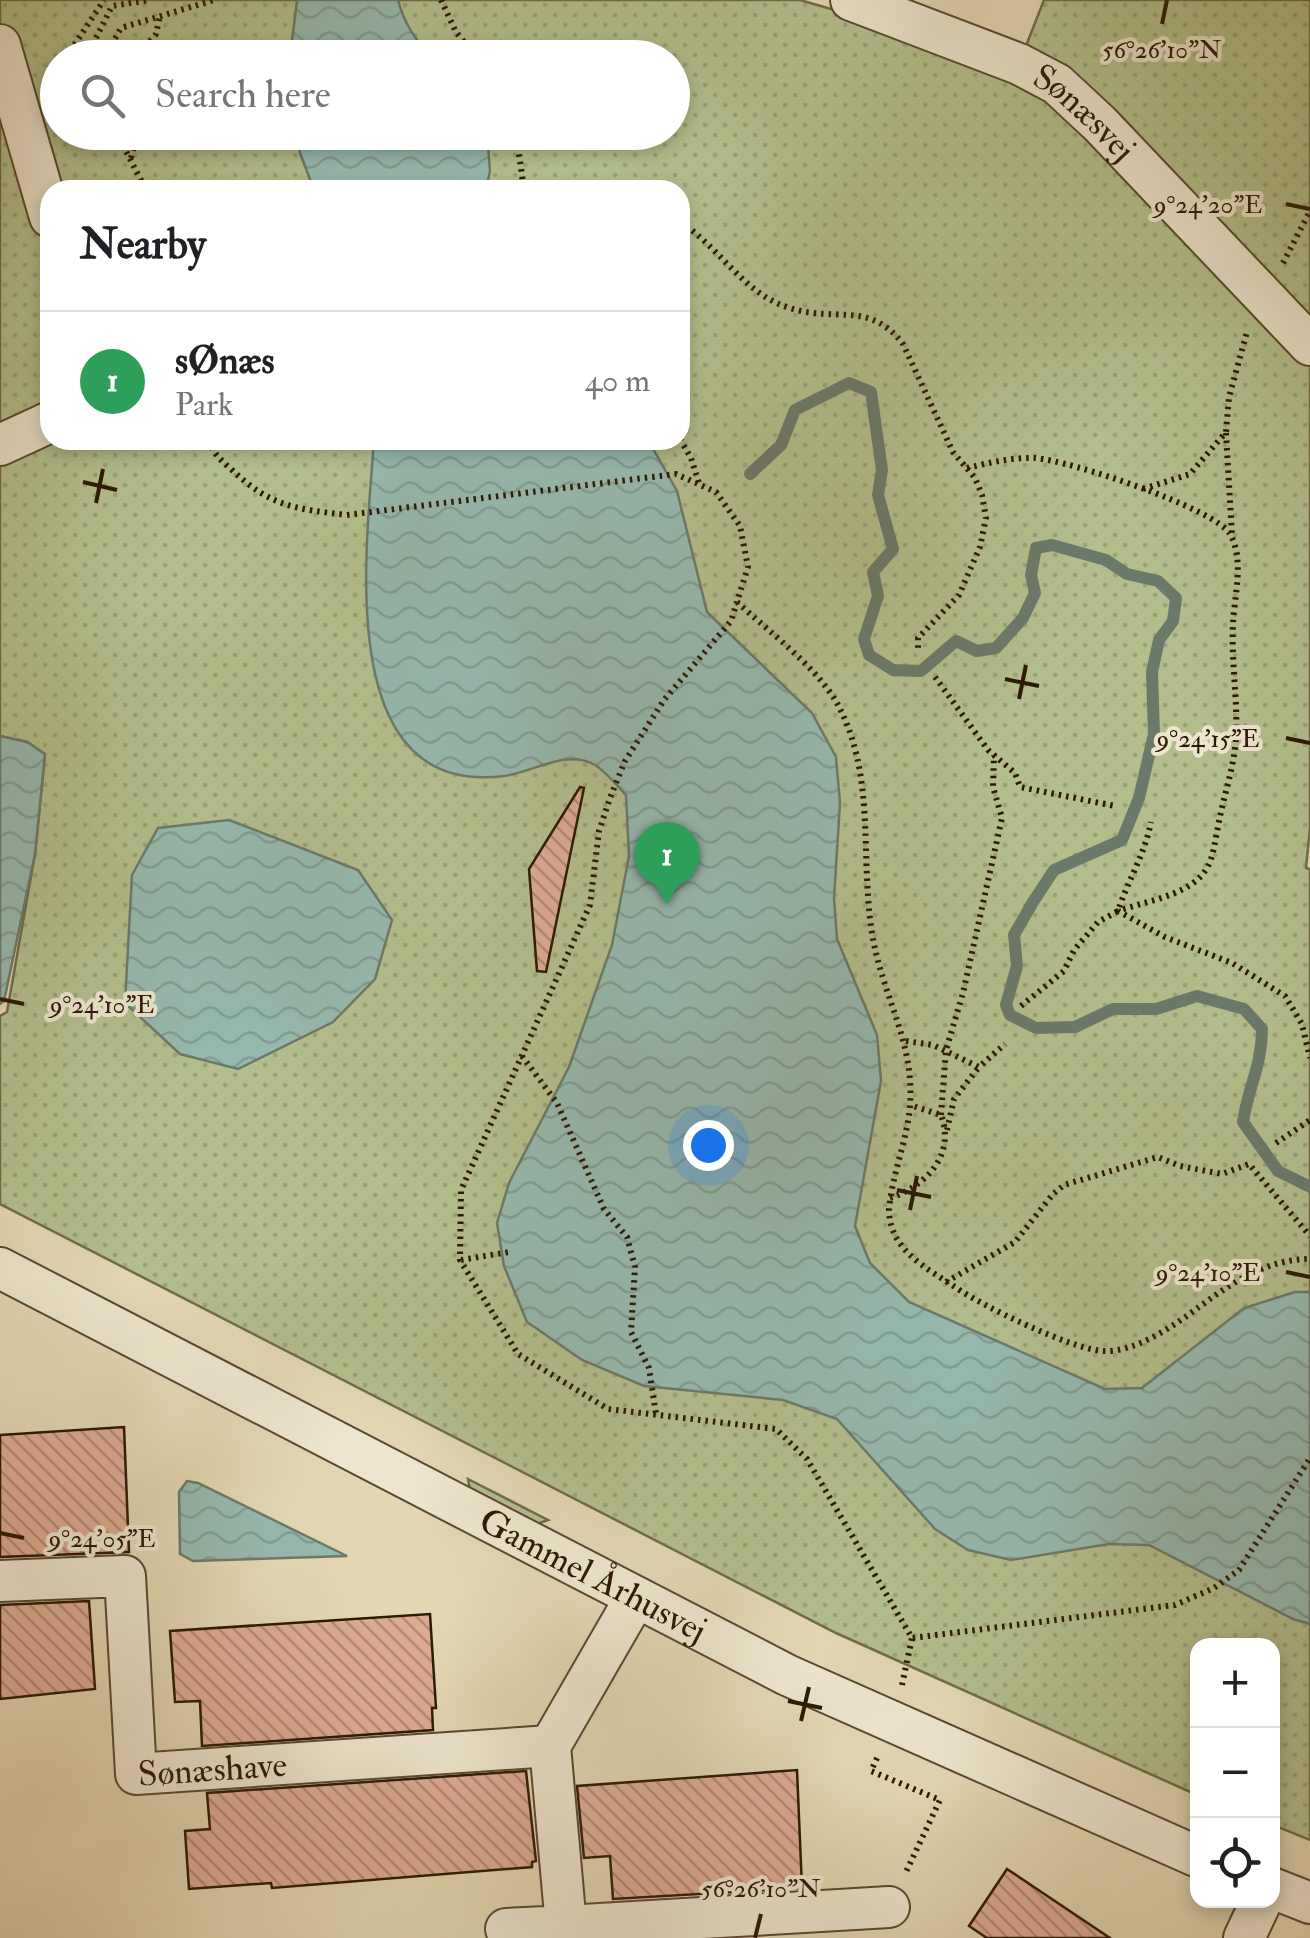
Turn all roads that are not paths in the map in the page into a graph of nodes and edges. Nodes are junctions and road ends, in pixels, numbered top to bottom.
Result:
1 (851, 0) edge
2 (6, 61) edge
3 (40, 182) edge
4 (1310, 346) edge
5 (40, 427) edge
6 (0, 445) edge
7 (0, 1254) edge
8 (0, 1268) edge
9 (458, 1505) junction
10 (0, 1581) edge
11 (636, 1597) junction
12 (550, 1746) junction
13 (1190, 1853) edge
14 (1280, 1891) edge
15 (1310, 1903) edge
16 (889, 1907) dead end
17 (1258, 1908) edge
18 (566, 1926) junction
19 (506, 1930) dead end
20 (1244, 1938) edge

1 - 4 street, Sønæsvej
2 - 3 street
5 - 6 street
7 - 9 street
8 - 9 street, Gammel Århusvej
9 - 11 street, Gammel Århusvej
10 - 12 street, Sønæshave
11 - 12 street
11 - 13 street, Gammel Århusvej
12 - 18 street
14 - 15 street
16 - 18 street
17 - 20 street
18 - 19 street

